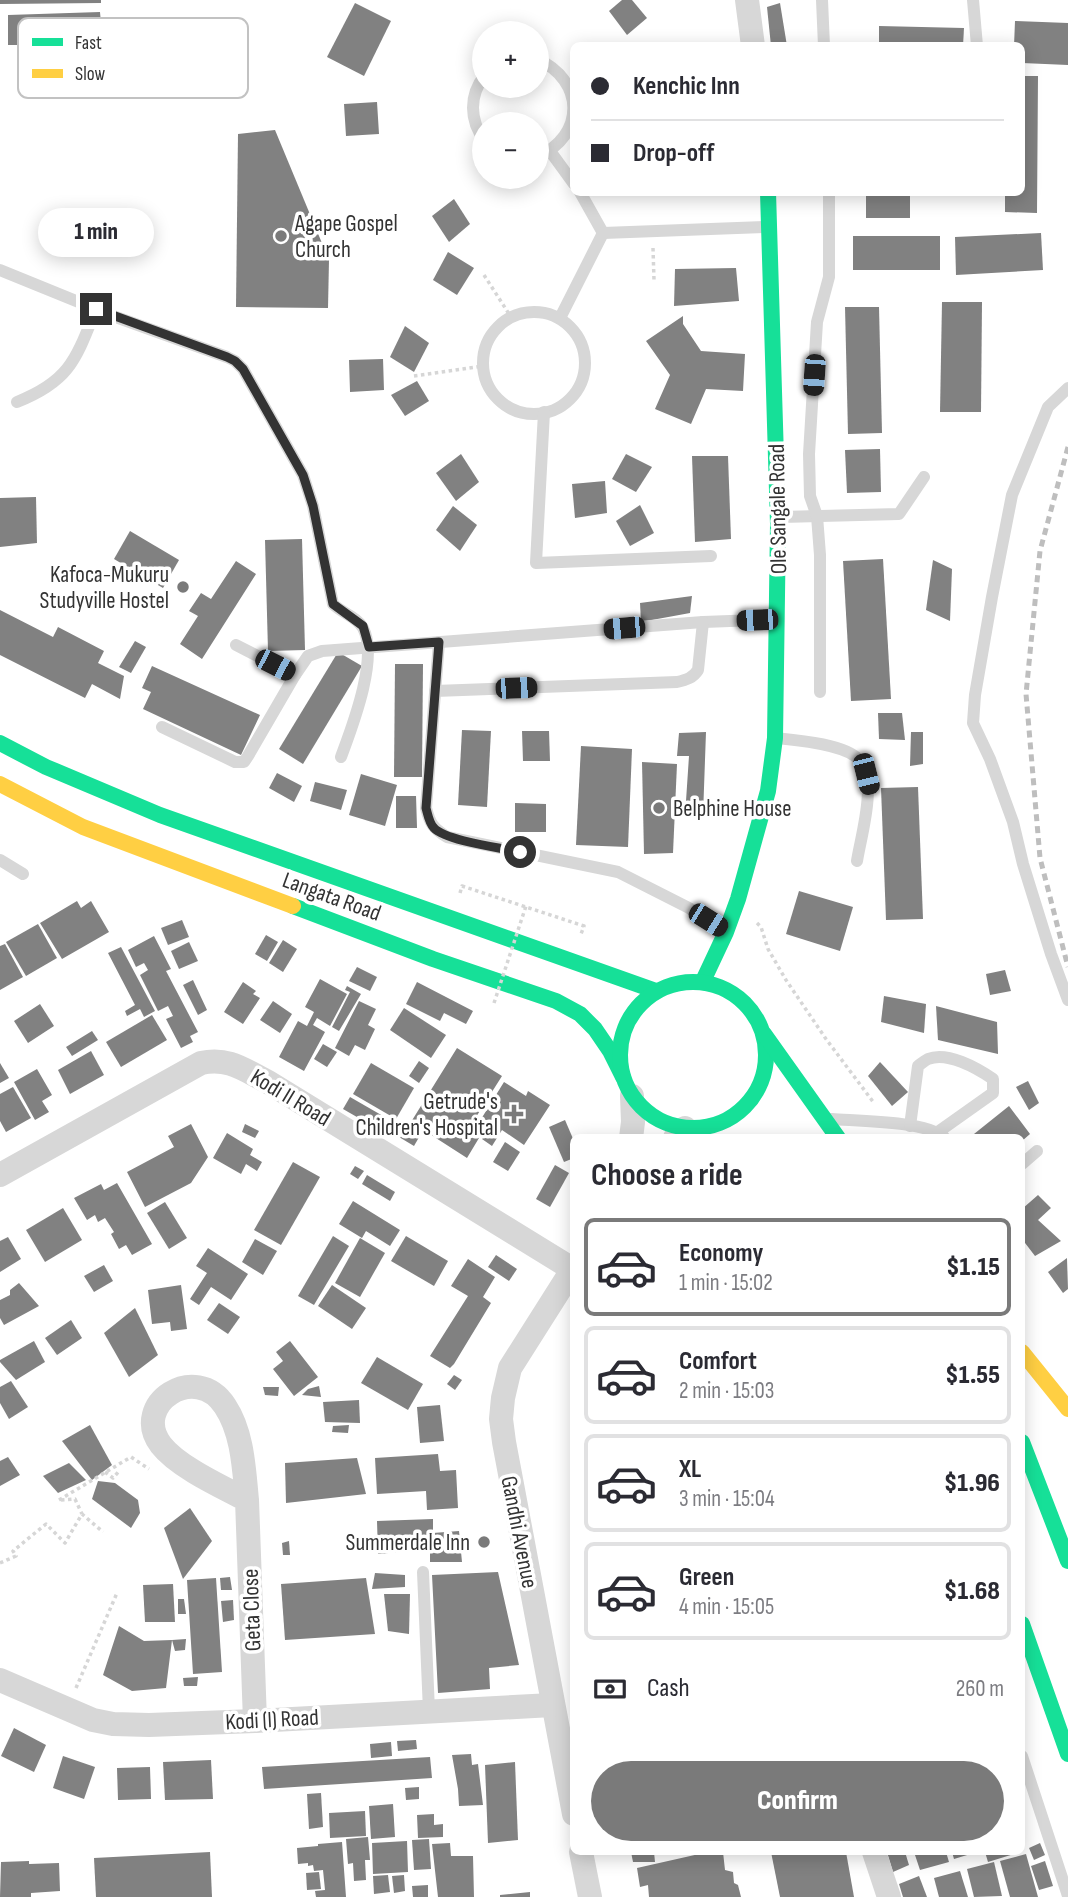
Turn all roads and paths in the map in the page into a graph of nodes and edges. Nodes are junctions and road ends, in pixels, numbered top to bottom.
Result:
1 (747, 0) edge
2 (822, 0) edge
3 (974, 0) edge
4 (752, 42) edge
5 (824, 42) edge
6 (977, 42) edge
7 (549, 64) edge
8 (570, 90) edge
9 (570, 127) edge
10 (550, 151) joint
11 (570, 178) edge
12 (582, 196) edge
13 (768, 196) edge
14 (829, 196) edge
15 (770, 227) junction
16 (652, 232) junction
17 (603, 233) junction
18 (0, 270) edge
19 (484, 275) dead end
20 (653, 280) dead end
21 (96, 309) junction
22 (511, 317) junction
23 (559, 318) junction
24 (484, 366) junction
25 (414, 376) dead end
26 (1068, 388) edge
27 (17, 402) dead end
28 (544, 412) junction
29 (924, 477) dead end
30 (817, 516) junction
31 (778, 517) junction
32 (710, 556) dead end
33 (778, 617) junction
34 (703, 622) junction
35 (439, 642) junction
36 (236, 645) dead end
37 (369, 647) junction
38 (295, 675) junction
39 (435, 691) junction
40 (820, 692) dead end
41 (162, 727) dead end
42 (775, 738) junction
43 (0, 743) edge
44 (341, 757) dead end
45 (0, 784) edge
46 (0, 860) edge
47 (857, 862) dead end
48 (23, 874) dead end
49 (462, 886) dead end
50 (738, 899) junction
51 (526, 906) junction
52 (584, 926) dead end
53 (726, 932) junction
54 (703, 981) junction
55 (656, 991) junction
56 (1068, 1000) edge
57 (494, 1003) dead end
58 (764, 1034) junction
59 (627, 1087) junction
60 (825, 1118) junction
61 (889, 1123) junction
62 (713, 1126) junction
63 (910, 1126) junction
64 (680, 1133) edge
65 (632, 1134) edge
66 (727, 1134) edge
67 (835, 1134) edge
68 (938, 1134) edge
69 (942, 1134) edge
70 (1037, 1152) dead end
71 (1025, 1162) edge
72 (0, 1175) edge
73 (570, 1267) edge
74 (570, 1274) edge
75 (1025, 1356) edge
76 (1068, 1409) edge
77 (1025, 1449) edge
78 (131, 1457) dead end
79 (120, 1470) dead end
80 (106, 1472) junction
81 (247, 1500) junction
82 (82, 1514) junction
83 (103, 1532) dead end
84 (1068, 1561) edge
85 (0, 1563) edge
86 (423, 1572) dead end
87 (117, 1593) dead end
88 (1025, 1632) edge
89 (0, 1680) edge
90 (552, 1705) junction
91 (67, 1709) junction
92 (429, 1711) junction
93 (255, 1721) junction
94 (1068, 1754) edge
95 (1025, 1765) edge
96 (570, 1794) edge
97 (582, 1855) edge
98 (875, 1855) edge
99 (1068, 1896) edge
100 (590, 1897) edge
101 (889, 1897) edge

1 - 4 street
2 - 5 lane
3 - 6 lane
7 - 8 lane
9 - 10 lane
10 - 11 lane
12 - 17 lane
13 - 15 main road, Ole Sangale Road
14 - 30 lane
15 - 16 lane
15 - 31 main road, Ole Sangale Road
16 - 17 lane
16 - 20 path
17 - 23 lane
18 - 21 lane
19 - 22 path
21 - 27 lane
21 - 37 lane
22 - 23 lane
22 - 24 lane
23 - 28 lane
24 - 25 path
24 - 28 lane
26 - 56 lane
28 - 32 lane
29 - 30 lane
30 - 31 lane
30 - 40 lane
31 - 33 main road, Ole Sangale Road
33 - 34 lane
33 - 42 main road, Ole Sangale Road
34 - 35 lane
34 - 39 lane
35 - 37 lane
35 - 39 lane
36 - 38 lane
37 - 38 lane
37 - 44 lane
38 - 41 lane
39 - 53 lane
42 - 47 lane
42 - 50 main road, Ole Sangale Road
43 - 55 main road, Langata Road
45 - 59 main road, Langata Road
46 - 48 lane
49 - 51 path
50 - 53 main road, Ole Sangale Road
50 - 61 path
51 - 52 path
51 - 57 path, bridge
53 - 54 main road, Ole Sangale Road
54 - 55 main road
54 - 58 main road
55 - 59 main road
58 - 60 main road
58 - 62 main road
59 - 64 main road
59 - 65 street
60 - 61 lane
60 - 67 main road
61 - 63 lane
62 - 64 main road
62 - 66 main road
63 - 68 lane
63 - 69 lane
70 - 71 lane
72 - 73 street, Kodi II Road
74 - 90 street, Gandhi Avenue
75 - 76 main road
77 - 84 main road
78 - 80 path
79 - 80 path
80 - 82 path
81 - 81 street, Geta Close
81 - 93 street, Geta Close
82 - 83 path
82 - 85 path
86 - 92 lane
87 - 91 path
88 - 94 main road
89 - 91 street, Kodi (I) Road
90 - 92 street, Kodi (I) Road
90 - 96 street, Gandhi Avenue
91 - 93 street, Kodi (I) Road
92 - 93 street, Kodi (I) Road
95 - 99 lane
97 - 100 street
98 - 101 street

